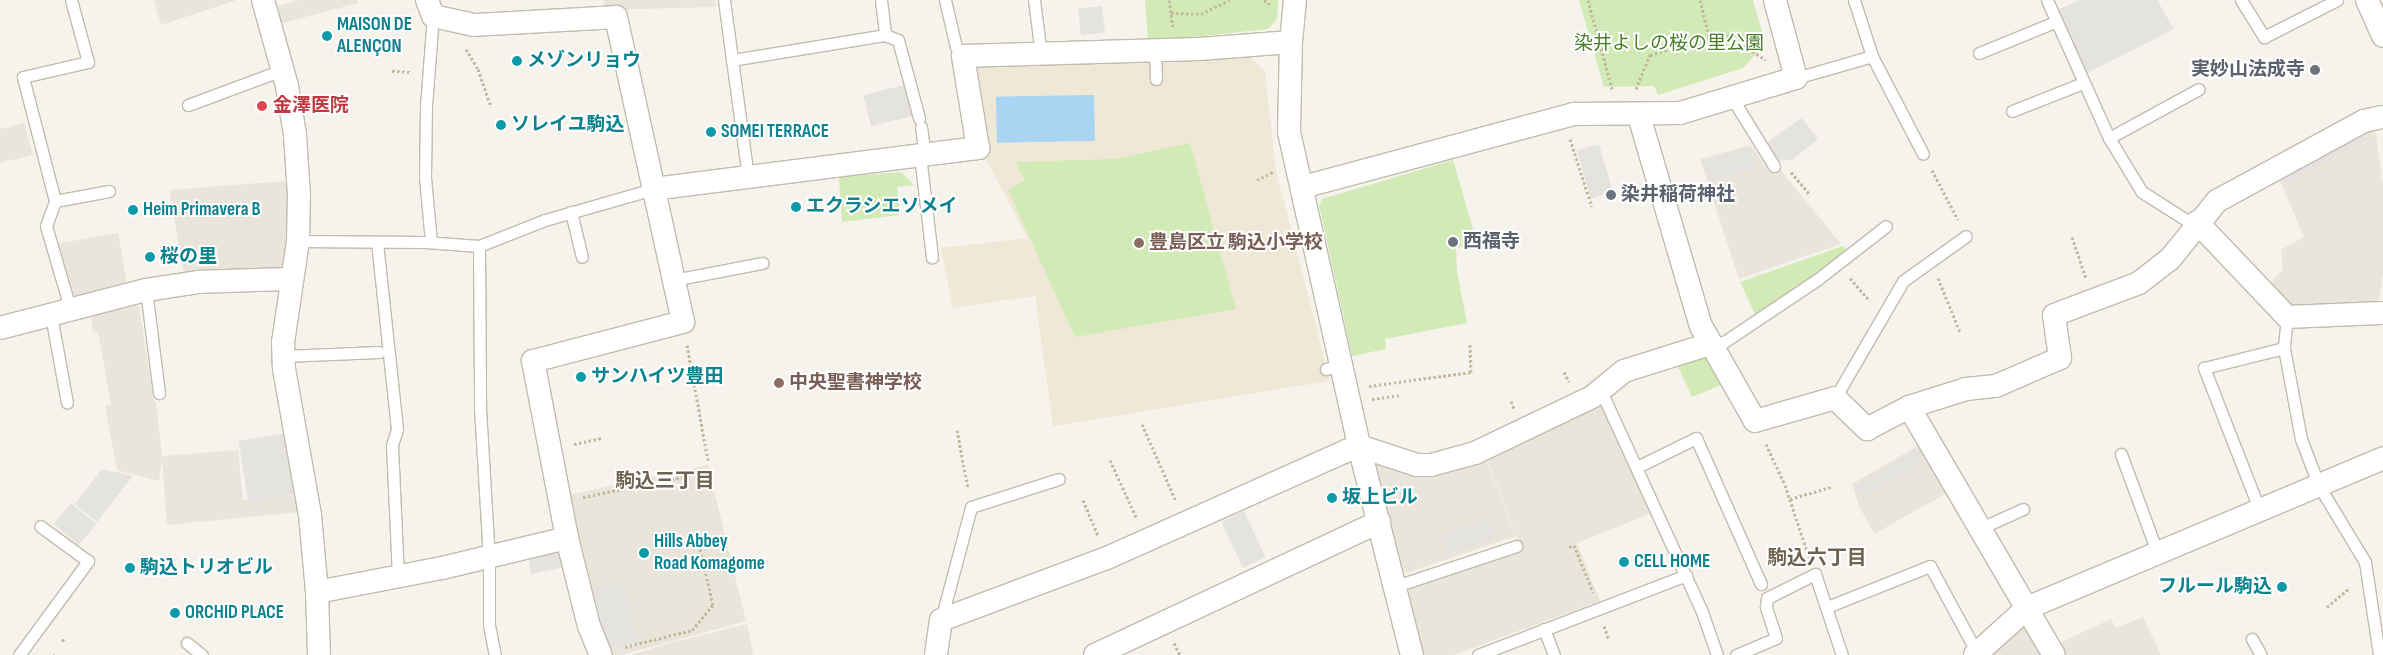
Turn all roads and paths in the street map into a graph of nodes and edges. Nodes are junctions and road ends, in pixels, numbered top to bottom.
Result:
1 (71, 0) edge
2 (263, 0) edge
3 (724, 0) edge
4 (881, 0) edge
5 (945, 0) edge
6 (1034, 0) edge
7 (1169, 0) edge
8 (1230, 0) edge
9 (1295, 0) edge
10 (1588, 0) edge
11 (1700, 0) edge
12 (1775, 0) edge
13 (1854, 0) edge
14 (2047, 0) edge
15 (2241, 0) edge
16 (2337, 0) edge
17 (2367, 0) edge
18 (437, 12) edge
19 (1171, 13) junction
20 (2055, 22) junction
21 (885, 35) junction
22 (1175, 36) dead end
23 (2383, 36) edge
24 (1709, 37) junction
25 (1291, 42) junction
26 (1155, 51) junction
27 (1980, 52) dead end
28 (1041, 54) junction
29 (963, 56) junction
30 (1872, 56) junction
31 (732, 60) junction
32 (282, 70) junction
33 (1796, 78) junction
34 (1156, 79) dead end
35 (2083, 83) junction
36 (2199, 89) dead end
37 (1732, 98) junction
38 (188, 105) dead end
39 (491, 107) dead end
40 (1636, 107) junction
41 (2012, 111) dead end
42 (1613, 115) junction
43 (2383, 116) edge
44 (1563, 118) junction
45 (2383, 124) edge
46 (2109, 138) junction
47 (1923, 154) joint
48 (923, 155) junction
49 (1774, 166) joint
50 (1276, 170) dead end
51 (748, 177) junction
52 (1257, 180) dead end
53 (1303, 187) junction
54 (653, 188) junction
55 (109, 191) dead end
56 (1810, 195) dead end
57 (55, 201) junction
58 (1592, 207) dead end
59 (571, 212) junction
60 (2196, 223) junction
61 (1886, 226) dead end
62 (1966, 236) joint
63 (2072, 237) dead end
64 (298, 240) junction
65 (377, 242) junction
66 (431, 242) junction
67 (479, 246) junction
68 (582, 257) dead end
69 (932, 257) dead end
70 (1930, 259) junction
71 (762, 263) dead end
72 (1838, 264) junction
73 (290, 279) junction
74 (673, 280) junction
75 (146, 290) junction
76 (2094, 300) junction
77 (1871, 302) dead end
78 (2382, 311) edge
79 (60, 312) junction
80 (2287, 317) junction
81 (682, 322) junction
82 (0, 328) edge
83 (1960, 332) dead end
84 (1470, 342) dead end
85 (1710, 344) junction
86 (2284, 348) junction
87 (379, 352) dead end
88 (284, 356) junction
89 (1387, 382) dead end
90 (1601, 391) junction
91 (160, 393) dead end
92 (1834, 398) junction
93 (67, 403) dead end
94 (1909, 408) junction
95 (1755, 421) junction
96 (1142, 424) dead end
97 (957, 430) dead end
98 (1359, 446) junction
99 (2121, 454) dead end
100 (2383, 458) edge
101 (708, 460) dead end
102 (1110, 460) dead end
103 (1637, 467) junction
104 (682, 477) dead end
105 (1059, 479) dead end
106 (967, 484) dead end
107 (1168, 484) dead end
108 (2319, 486) junction
109 (1832, 487) dead end
110 (1790, 499) junction
111 (1083, 500) dead end
112 (560, 502) junction
113 (2023, 509) dead end
114 (2260, 511) junction
115 (1379, 522) junction
116 (40, 526) dead end
117 (1981, 528) junction
118 (696, 532) dead end
119 (567, 538) junction
120 (1147, 540) junction
121 (1516, 546) dead end
122 (1569, 547) dead end
123 (2157, 552) junction
124 (490, 558) junction
125 (1107, 558) junction
126 (1815, 574) junction
127 (1686, 575) junction
128 (2366, 575) junction
129 (398, 577) junction
130 (1393, 587) junction
131 (1764, 591) junction
132 (317, 592) junction
133 (1827, 607) junction
134 (1599, 608) junction
135 (2027, 608) junction
136 (2326, 608) dead end
137 (941, 620) junction
138 (1544, 630) junction
139 (2252, 639) dead end
140 (187, 643) dead end
141 (600, 654) edge
142 (1976, 654) edge
143 (19, 655) edge
144 (202, 655) edge
145 (318, 655) edge
146 (495, 655) edge
147 (936, 655) edge
148 (1095, 655) edge
149 (1412, 655) edge
150 (1478, 655) edge
151 (1554, 655) edge
152 (1717, 655) edge
153 (1736, 655) edge
154 (1842, 655) edge
155 (2054, 655) edge
156 (2261, 655) edge
157 (2379, 655) edge

1 - 57 lane
2 - 32 street
3 - 31 lane
4 - 21 lane
5 - 29 lane
6 - 28 lane
7 - 19 path
8 - 19 path
9 - 25 street
10 - 42 path
11 - 24 path
12 - 33 street
13 - 30 lane
14 - 20 lane
15 - 16 lane
17 - 23 street
18 - 39 path
18 - 54 street
18 - 66 lane
19 - 22 path
20 - 27 lane
20 - 35 lane
21 - 31 lane
21 - 48 lane
24 - 33 path
24 - 40 path
25 - 26 street
25 - 53 street
26 - 28 street
26 - 34 lane
28 - 29 street
29 - 48 street
30 - 33 lane
30 - 47 lane
31 - 51 lane
32 - 38 lane
32 - 64 street
33 - 37 street
35 - 41 lane
35 - 46 lane
36 - 46 lane
37 - 40 street
37 - 49 lane
40 - 42 street
40 - 85 street
42 - 44 street
43 - 45 street
43 - 60 street
44 - 53 street
44 - 58 path
46 - 60 lane
47 - 62 path
48 - 51 street
48 - 69 lane
49 - 56 path
50 - 52 path
51 - 54 street
53 - 98 street
54 - 59 lane
54 - 74 street
55 - 57 lane
57 - 79 lane
59 - 67 lane
59 - 68 lane
60 - 76 street
60 - 80 street
61 - 72 lane
62 - 70 lane
63 - 76 path
64 - 65 lane
64 - 73 street
65 - 66 lane
65 - 129 lane
66 - 67 lane
67 - 124 lane
70 - 83 path
70 - 92 lane
71 - 74 lane
72 - 77 path
72 - 85 lane
73 - 75 street
73 - 88 street
74 - 81 street
75 - 79 street
75 - 91 lane
76 - 94 street
78 - 80 street
79 - 82 street
79 - 93 lane
80 - 86 lane
81 - 101 path
81 - 112 street
84 - 89 path
85 - 90 street
85 - 95 street
86 - 108 lane
86 - 114 lane
87 - 88 lane
88 - 132 street
90 - 98 street
90 - 103 lane
92 - 94 street
92 - 95 street
94 - 117 street
95 - 110 path
96 - 107 path
97 - 106 path
98 - 115 street
98 - 120 street
99 - 123 lane
100 - 108 street
102 - 120 path
103 - 127 lane
103 - 131 lane
104 - 112 path
105 - 137 lane
108 - 114 street
108 - 128 lane
109 - 110 path
110 - 126 path
111 - 125 path
112 - 119 street
113 - 117 lane
114 - 123 street
115 - 130 street
115 - 148 street
116 - 143 lane
117 - 135 street
118 - 141 path
119 - 124 street
119 - 141 street
120 - 125 street
121 - 130 lane
122 - 134 path
123 - 135 street
124 - 129 street
124 - 146 lane
125 - 137 street
126 - 131 lane
126 - 133 lane
127 - 134 lane
127 - 152 lane
128 - 136 path
128 - 157 lane
129 - 132 street
130 - 149 street
131 - 153 lane
132 - 145 street
133 - 142 lane
133 - 154 lane
134 - 138 lane
135 - 142 street
135 - 155 street
137 - 147 street
138 - 150 lane
138 - 151 lane
139 - 156 lane
140 - 144 lane

